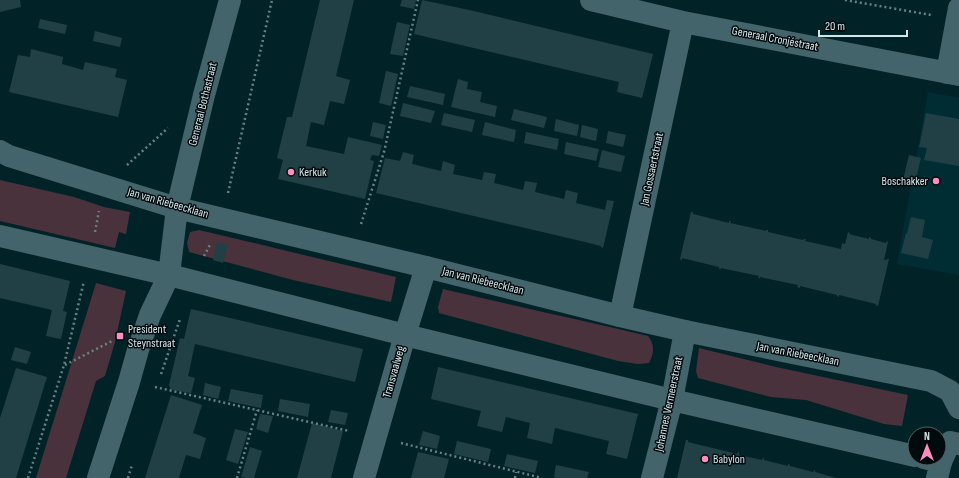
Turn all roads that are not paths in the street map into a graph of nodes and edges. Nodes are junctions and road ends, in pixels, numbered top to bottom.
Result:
1 (230, 0) edge
2 (591, 0) edge
3 (637, 5) edge
4 (958, 14) edge
5 (683, 22) junction
6 (953, 74) edge
7 (0, 151) edge
8 (177, 208) junction
9 (0, 236) edge
10 (426, 267) junction
11 (169, 275) junction
12 (620, 316) junction
13 (684, 330) junction
14 (405, 335) junction
15 (672, 400) junction
16 (959, 408) edge
17 (955, 443) edge
18 (947, 452) edge
19 (907, 454) edge
20 (98, 478) edge
21 (364, 478) edge
22 (652, 478) edge

1 - 8 street, Generaal Bothastraat
2 - 3 street, Generaal Cronjéstraat
3 - 5 street, Generaal Cronjéstraat
4 - 6 street
5 - 6 street, Generaal Cronjéstraat
5 - 12 street, Jan Gossaertstraat
7 - 8 street, Jan van Riebeecklaan
8 - 10 street, Jan van Riebeecklaan
8 - 11 street
9 - 11 street
10 - 12 street, Jan van Riebeecklaan
10 - 14 street, Transvaalweg
11 - 14 street
11 - 20 street
12 - 13 street, Jan van Riebeecklaan
13 - 15 street, Johannes Vermeerstraat
13 - 16 street, Jan van Riebeecklaan
14 - 15 street
14 - 21 street, Transvaalweg
15 - 19 street
15 - 22 street, Johannes Vermeerstraat
16 - 17 street, Jan van Riebeecklaan
17 - 18 street, Jan van Riebeecklaan

